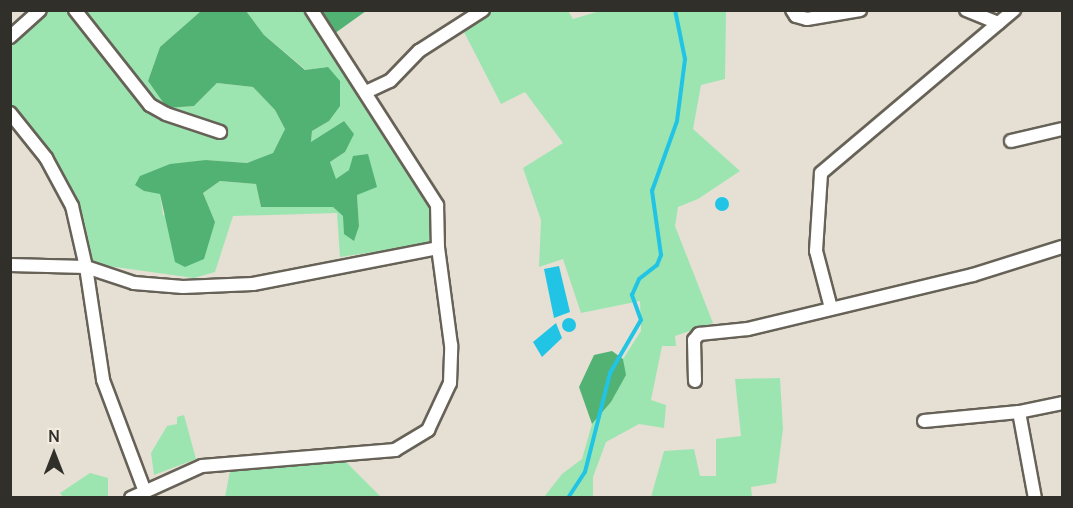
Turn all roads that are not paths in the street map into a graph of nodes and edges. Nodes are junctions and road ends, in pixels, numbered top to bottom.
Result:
1 (40, 10) edge
2 (75, 10) edge
3 (312, 10) edge
4 (483, 10) edge
5 (792, 10) edge
6 (860, 10) edge
7 (966, 10) edge
8 (1014, 10) edge
9 (999, 23) junction
10 (10, 37) edge
11 (366, 92) junction
12 (10, 113) edge
13 (1062, 129) edge
14 (220, 132) dead end
15 (1011, 141) dead end
16 (1062, 247) edge
17 (438, 248) junction
18 (10, 265) edge
19 (86, 267) junction
20 (831, 308) junction
21 (694, 381) dead end
22 (1062, 403) edge
23 (1019, 412) junction
24 (924, 421) dead end
25 (144, 489) junction
26 (131, 498) edge
27 (1035, 498) edge

1 - 10 street
2 - 14 street
3 - 11 street
4 - 11 street
5 - 6 street
7 - 9 street
8 - 9 street
9 - 20 street
11 - 17 street
12 - 19 street
13 - 15 street
16 - 20 street
17 - 19 street
17 - 25 street
18 - 19 street
19 - 25 street
20 - 21 street
22 - 23 street
23 - 24 street
23 - 27 street
25 - 26 street

